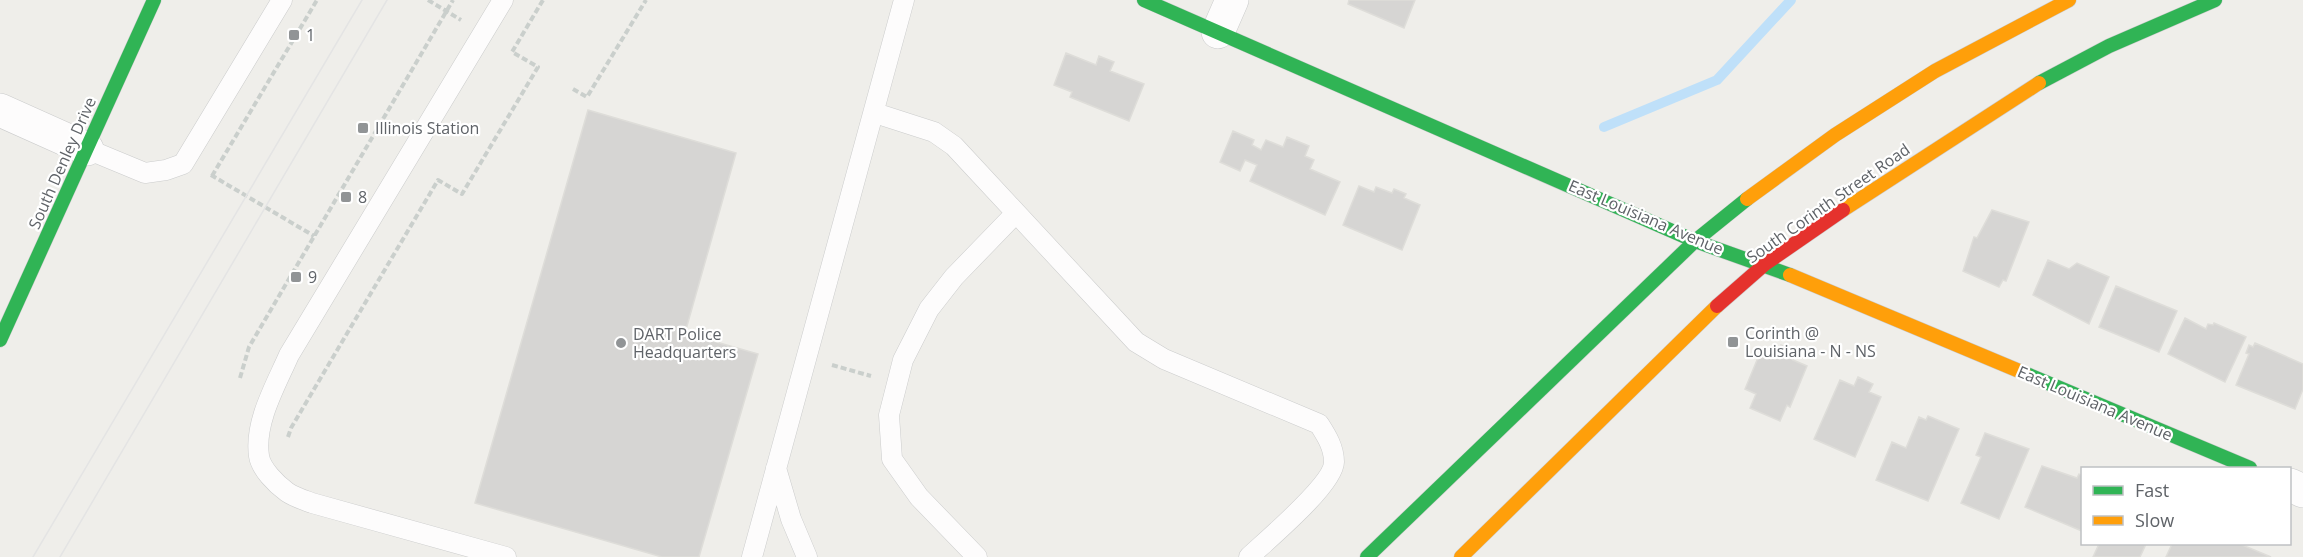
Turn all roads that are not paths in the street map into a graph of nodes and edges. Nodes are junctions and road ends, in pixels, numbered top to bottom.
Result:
1 (154, 0) edge
2 (282, 0) edge
3 (503, 0) edge
4 (904, 0) edge
5 (1144, 0) edge
6 (1232, 0) edge
7 (2069, 0) edge
8 (2215, 0) edge
9 (1218, 32) junction
10 (0, 110) edge
11 (875, 113) junction
12 (87, 148) junction
13 (1016, 213) junction
14 (1695, 241) junction
15 (1766, 264) junction
16 (0, 340) edge
17 (2248, 467) edge
18 (776, 468) junction
19 (506, 557) edge
20 (752, 557) edge
21 (807, 557) edge
22 (977, 557) edge
23 (1249, 557) edge
24 (1367, 557) edge
25 (1461, 557) edge

1 - 12 main road, South Denley Drive
2 - 12 lane
3 - 19 lane
4 - 11 lane
5 - 9 main road, East Louisiana Avenue
6 - 9 street
7 - 14 main road
8 - 15 main road, South Corinth Street Road
9 - 14 main road, East Louisiana Avenue
10 - 12 street
11 - 13 lane
11 - 18 lane
12 - 16 main road, South Denley Drive
13 - 22 lane
13 - 23 lane
14 - 15 main road, East Louisiana Avenue
14 - 24 main road
15 - 17 main road, East Louisiana Avenue
15 - 25 main road, South Corinth Street Road
18 - 20 lane
18 - 21 lane

